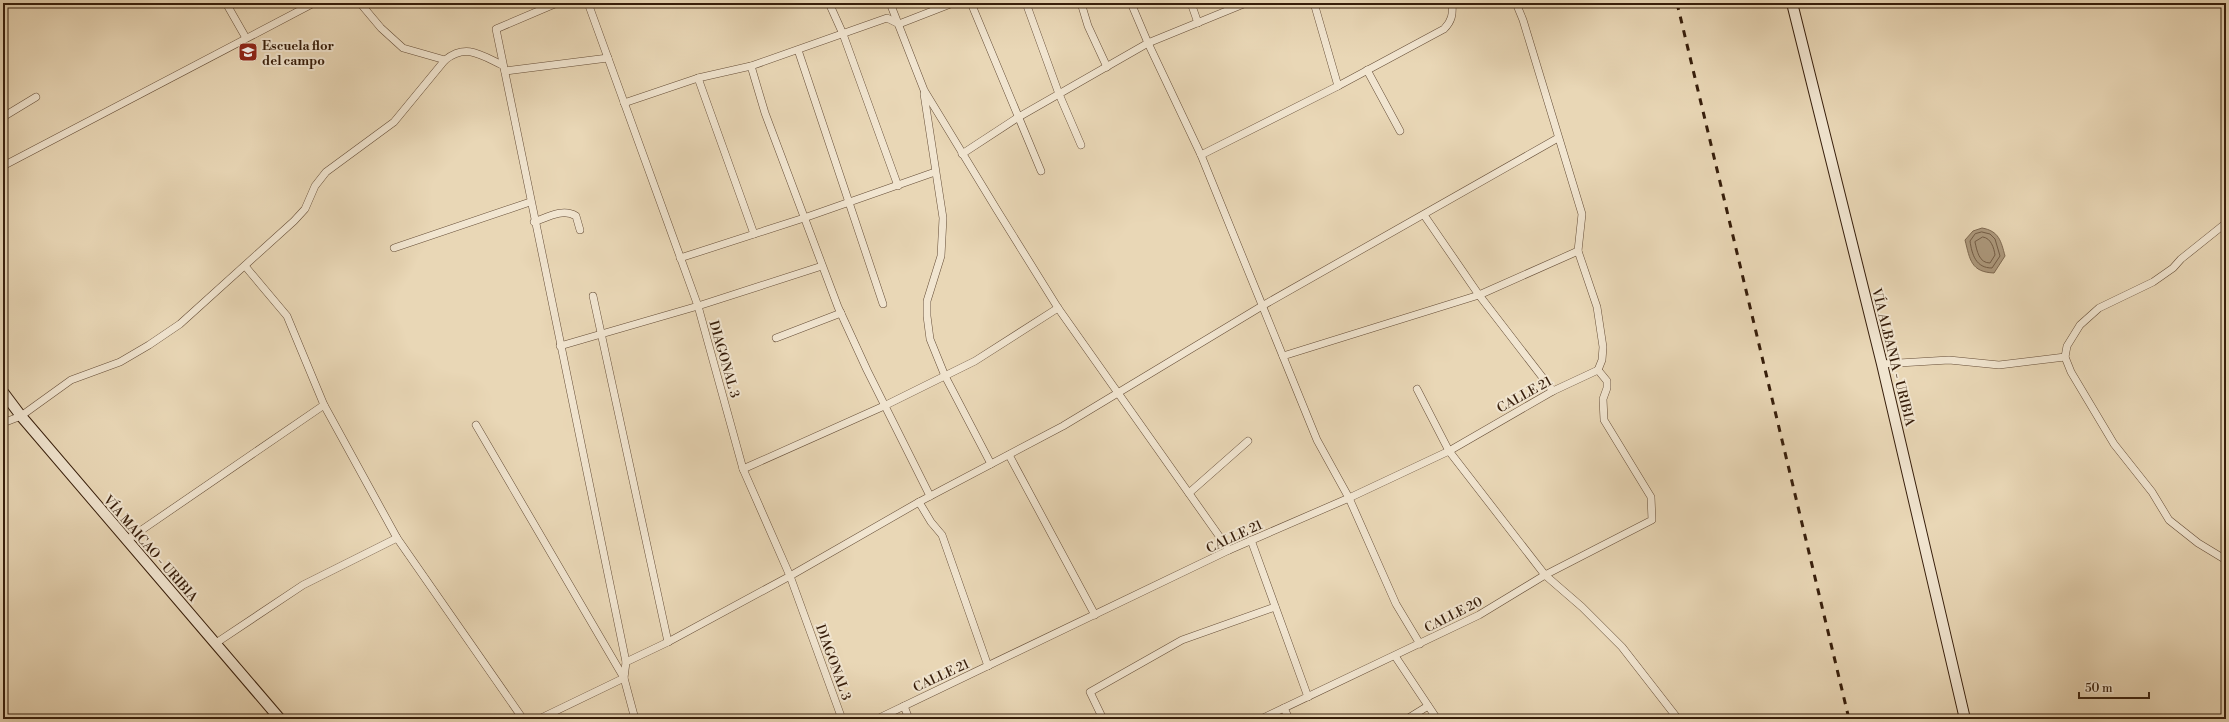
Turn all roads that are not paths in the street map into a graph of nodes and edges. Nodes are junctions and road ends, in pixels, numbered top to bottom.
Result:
1 (226, 3) edge
2 (314, 3) edge
3 (360, 3) edge
4 (557, 3) edge
5 (588, 3) edge
6 (830, 3) edge
7 (890, 3) edge
8 (954, 3) edge
9 (971, 3) edge
10 (1026, 3) edge
11 (1081, 3) edge
12 (1132, 3) edge
13 (1191, 3) edge
14 (1314, 3) edge
15 (1452, 3) edge
16 (1516, 3) edge
17 (1792, 3) edge
18 (1243, 4) edge
19 (1198, 23) junction
20 (899, 24) junction
21 (843, 34) junction
22 (246, 38) junction
23 (1148, 43) junction
24 (798, 50) junction
25 (608, 58) junction
26 (445, 60) junction
27 (751, 66) junction
28 (1107, 67) junction
29 (503, 68) junction
30 (1367, 70) junction
31 (698, 78) junction
32 (1338, 86) junction
33 (924, 90) junction
34 (1059, 94) junction
35 (36, 97) dead end
36 (624, 103) junction
37 (3, 117) edge
38 (1017, 118) junction
39 (1400, 131) dead end
40 (1558, 138) junction
41 (1081, 145) dead end
42 (962, 154) junction
43 (1201, 156) junction
44 (3, 166) edge
45 (1041, 171) dead end
46 (935, 172) junction
47 (898, 186) junction
48 (530, 202) junction
49 (850, 202) junction
50 (1424, 215) junction
51 (804, 218) junction
52 (534, 222) junction
53 (2226, 223) edge
54 (580, 230) dead end
55 (754, 234) junction
56 (394, 248) dead end
57 (1578, 251) junction
58 (680, 258) junction
59 (245, 266) junction
60 (822, 266) junction
61 (1479, 295) junction
62 (592, 296) dead end
63 (883, 304) dead end
64 (698, 306) junction
65 (1262, 306) junction
66 (1058, 308) junction
67 (841, 313) junction
68 (601, 336) junction
69 (776, 338) dead end
70 (560, 346) junction
71 (1283, 356) junction
72 (2065, 357) junction
73 (1882, 364) junction
74 (1598, 370) junction
75 (945, 376) junction
76 (1417, 389) dead end
77 (1553, 391) junction
78 (3, 392) edge
79 (1118, 393) junction
80 (324, 405) junction
81 (884, 406) junction
82 (20, 416) junction
83 (3, 424) edge
84 (476, 425) dead end
85 (1248, 441) dead end
86 (1449, 451) junction
87 (1008, 455) junction
88 (991, 464) junction
89 (743, 469) junction
90 (1189, 493) junction
91 (930, 496) junction
92 (1349, 498) junction
93 (919, 502) junction
94 (397, 538) junction
95 (127, 540) junction
96 (1251, 540) junction
97 (1229, 550) junction
98 (2226, 560) edge
99 (1545, 575) junction
100 (790, 576) junction
101 (1275, 607) junction
102 (1095, 615) junction
103 (668, 642) junction
104 (216, 643) junction
105 (1420, 644) junction
106 (1395, 656) junction
107 (626, 662) junction
108 (988, 666) junction
109 (624, 678) junction
110 (1308, 697) junction
111 (904, 706) junction
112 (1428, 706) junction
113 (1284, 708) junction
114 (280, 719) edge
115 (523, 719) edge
116 (539, 719) edge
117 (635, 719) edge
118 (842, 719) edge
119 (877, 719) edge
120 (909, 719) edge
121 (1103, 719) edge
122 (1261, 719) edge
123 (1289, 719) edge
124 (1407, 719) edge
125 (1437, 719) edge
126 (1678, 719) edge
127 (1965, 719) edge

1 - 22 street
2 - 22 street
3 - 26 street
4 - 29 street
5 - 25 street, DIAGONAL 3
6 - 21 street
7 - 20 street
8 - 20 street
9 - 38 street
10 - 34 street
11 - 28 street
12 - 23 street
13 - 19 street
14 - 32 street
15 - 30 street
16 - 40 street
17 - 73 main road, VÍA ALBANIA - URIBIA
18 - 19 street
19 - 23 street
20 - 21 street
20 - 33 street
21 - 24 street
21 - 47 street
22 - 44 street
23 - 28 street
23 - 43 street
24 - 27 street
24 - 49 street
25 - 29 street
25 - 36 street, DIAGONAL 3
26 - 29 street
26 - 59 street
27 - 31 street
27 - 51 street
28 - 34 street
29 - 48 street
30 - 32 street
30 - 39 street
31 - 36 street
31 - 55 street
32 - 43 street
33 - 42 street
33 - 46 street
34 - 38 street
34 - 41 street
35 - 37 street
36 - 58 street, DIAGONAL 3
38 - 42 street
38 - 45 street
40 - 50 street
40 - 57 street
42 - 66 street
43 - 65 street
46 - 47 street
46 - 75 street
47 - 49 street
48 - 52 street
48 - 56 street
49 - 51 street
49 - 63 street
50 - 61 street
50 - 65 street
51 - 55 street
51 - 60 street
52 - 54 street
52 - 70 street
53 - 72 street
55 - 58 street
57 - 61 street
57 - 74 street
58 - 64 street, DIAGONAL 3
59 - 80 street
59 - 82 street
60 - 64 street
60 - 67 street
61 - 71 street
61 - 77 street
62 - 68 street
64 - 68 street
64 - 89 street, DIAGONAL 3
65 - 71 street
65 - 79 street
66 - 75 street
66 - 79 street
67 - 69 street
67 - 81 street
68 - 70 street
68 - 103 street
70 - 107 street
71 - 92 street
72 - 73 street
72 - 98 street
73 - 127 main road, VÍA ALBANIA - URIBIA
74 - 77 street, CALLE 21
74 - 99 street, CALLE 20
75 - 81 street
75 - 88 street
76 - 86 street
77 - 86 street, CALLE 21
78 - 82 main road, VÍA MAICAO - URIBIA
79 - 87 street
79 - 90 street
80 - 94 street
80 - 95 street
81 - 89 street
81 - 91 street
82 - 83 street
82 - 95 main road, VÍA MAICAO - URIBIA
84 - 109 street
85 - 90 street
86 - 92 street, CALLE 21
86 - 99 street
87 - 88 street
87 - 102 street
88 - 91 street
89 - 100 street, DIAGONAL 3
90 - 97 street
91 - 93 street
92 - 96 street, CALLE 21
92 - 105 street
93 - 100 street
93 - 108 street
94 - 104 street
94 - 115 street
95 - 104 main road, VÍA MAICAO - URIBIA
96 - 97 street, CALLE 21
96 - 101 street
97 - 102 street, CALLE 21
99 - 105 street, CALLE 20
99 - 126 street
100 - 103 street
100 - 118 street, DIAGONAL 3
101 - 110 street
101 - 121 street
102 - 108 street, CALLE 21
103 - 107 street
104 - 114 main road, VÍA MAICAO - URIBIA
105 - 106 street, CALLE 20
106 - 110 street, CALLE 20
106 - 112 street
107 - 109 street
108 - 111 street, CALLE 21
109 - 116 street
109 - 117 street
110 - 113 street, CALLE 20
111 - 119 street, CALLE 21
111 - 120 street
112 - 124 street
112 - 125 street
113 - 122 street, CALLE 20
113 - 123 street

